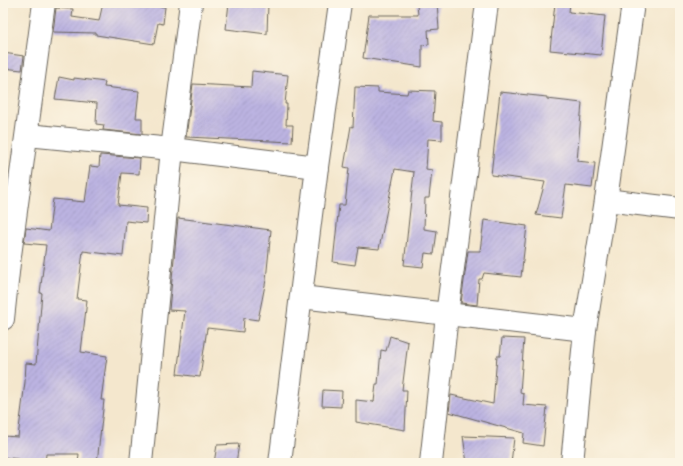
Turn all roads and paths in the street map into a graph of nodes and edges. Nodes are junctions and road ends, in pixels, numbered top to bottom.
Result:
1 (44, 3) edge
2 (191, 3) edge
3 (340, 3) edge
4 (487, 3) edge
5 (633, 3) edge
6 (27, 135) junction
7 (172, 150) junction
8 (317, 167) junction
9 (606, 200) junction
10 (680, 209) edge
11 (6, 262) edge
12 (301, 297) junction
13 (447, 314) junction
14 (3, 319) edge
15 (585, 330) junction
16 (142, 463) edge
17 (280, 463) edge
18 (431, 463) edge
19 (572, 463) edge

1 - 6 street
2 - 7 street
3 - 8 street
4 - 13 street
5 - 9 street
6 - 7 street
6 - 11 street
7 - 8 street
7 - 16 street
8 - 12 street
9 - 10 street
9 - 15 street
11 - 14 street
12 - 13 street
12 - 17 street
13 - 15 street
13 - 18 street
15 - 19 street

